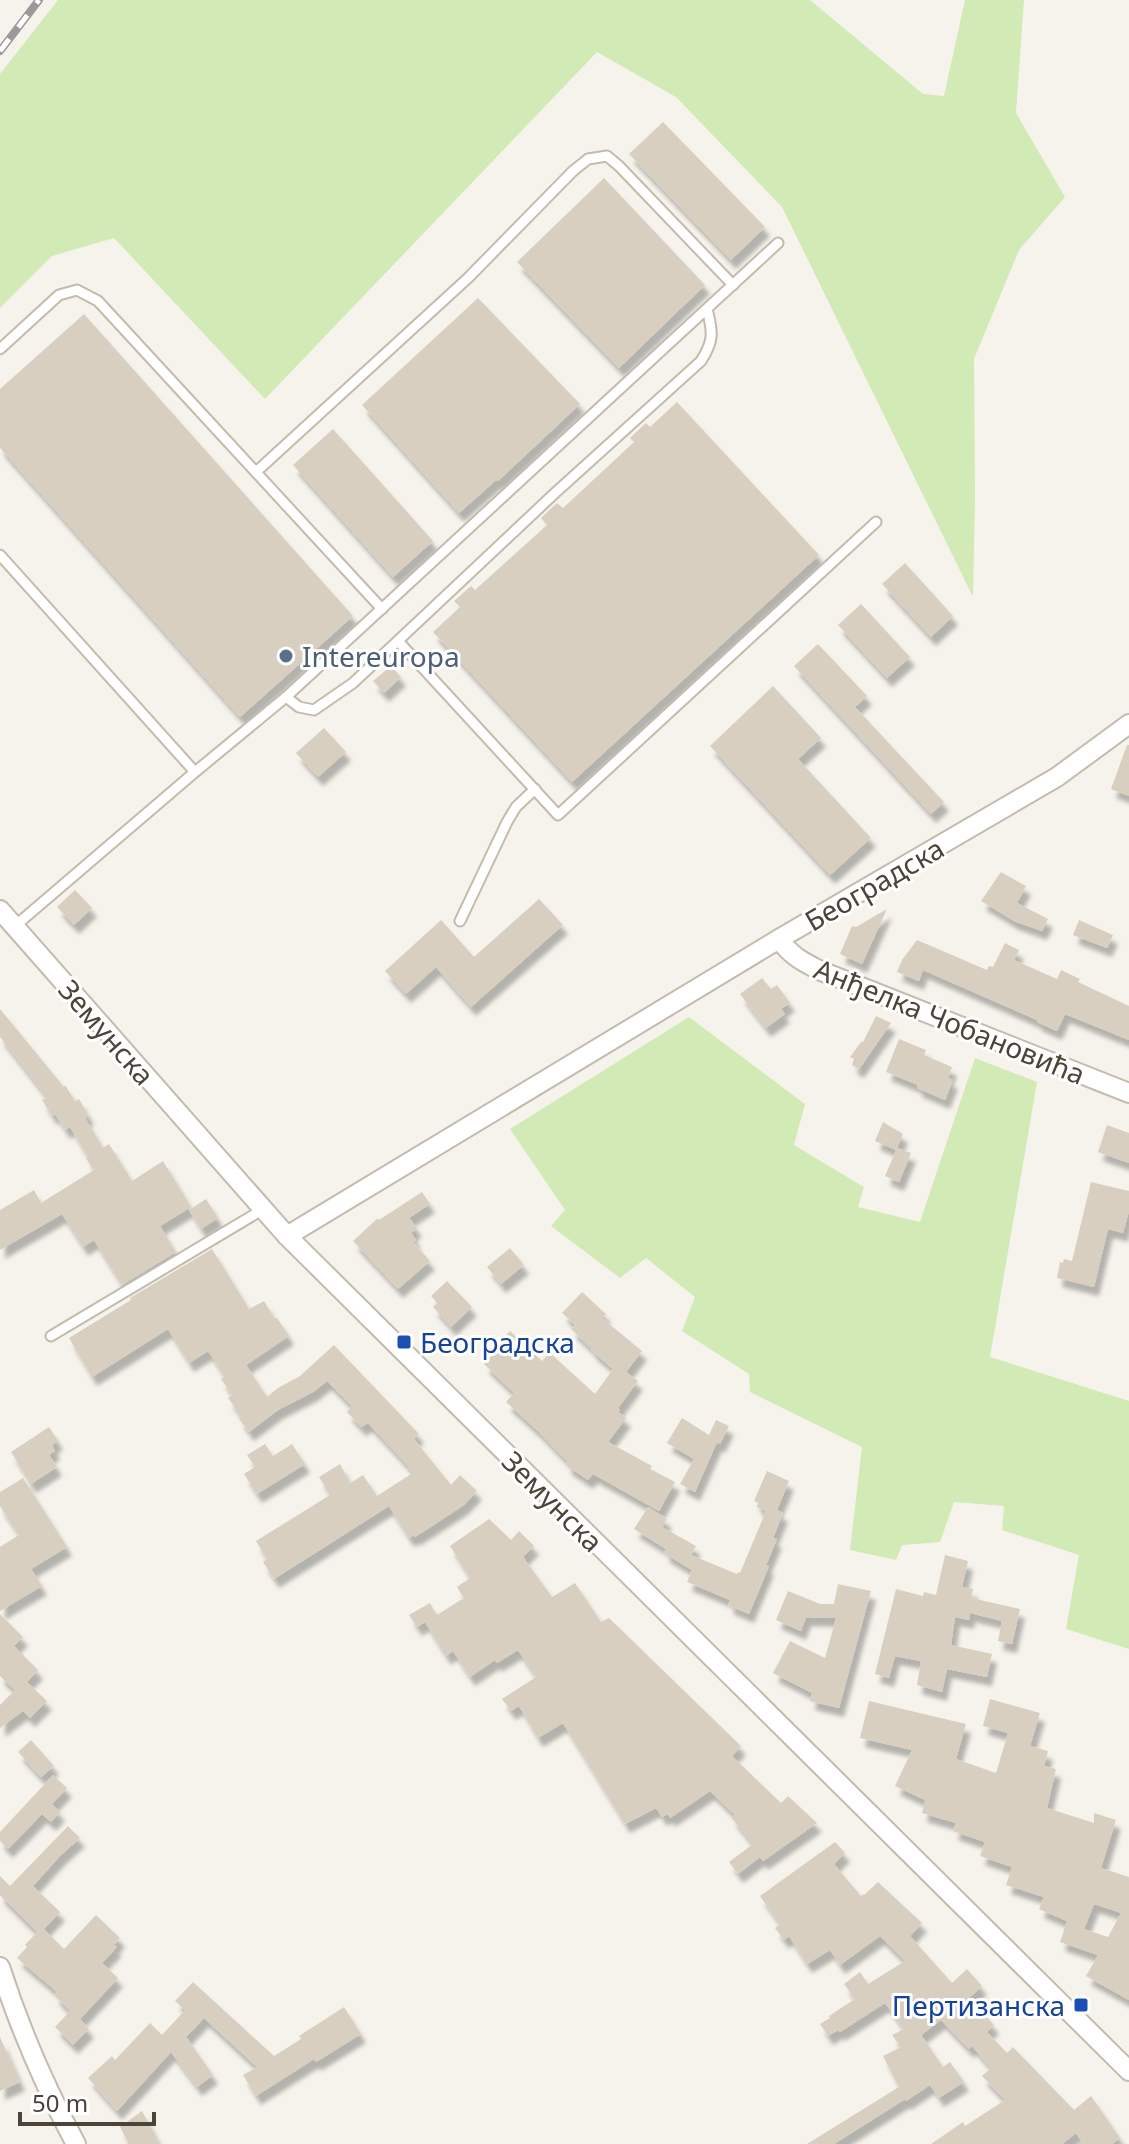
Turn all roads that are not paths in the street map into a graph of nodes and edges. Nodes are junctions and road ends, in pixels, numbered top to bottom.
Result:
1 (778, 243) dead end
2 (733, 285) junction
3 (707, 309) junction
4 (0, 349) edge
5 (256, 472) junction
6 (876, 522) dead end
7 (0, 555) edge
8 (382, 609) junction
9 (398, 641) junction
10 (286, 697) junction
11 (1129, 724) edge
12 (195, 772) junction
13 (535, 789) junction
14 (0, 910) edge
15 (460, 921) dead end
16 (15, 926) junction
17 (779, 939) junction
18 (1129, 1093) edge
19 (262, 1210) junction
20 (287, 1236) junction
21 (51, 1336) dead end
22 (0, 1967) edge
23 (1129, 2071) edge
24 (76, 2144) edge

1 - 2 lane
2 - 3 lane
2 - 5 lane
3 - 8 lane
3 - 9 lane
4 - 5 lane
5 - 8 lane
6 - 13 lane
7 - 12 lane
8 - 10 lane
9 - 10 lane
9 - 13 lane
10 - 12 lane
11 - 17 street, Београдска
12 - 16 lane
13 - 15 lane
14 - 16 street, Земунска
16 - 19 street, Земунска
17 - 18 street, Анђелка Чобановића
17 - 20 street, Београдска
19 - 20 street, Земунска
19 - 21 lane
20 - 23 street, Земунска
22 - 24 street

